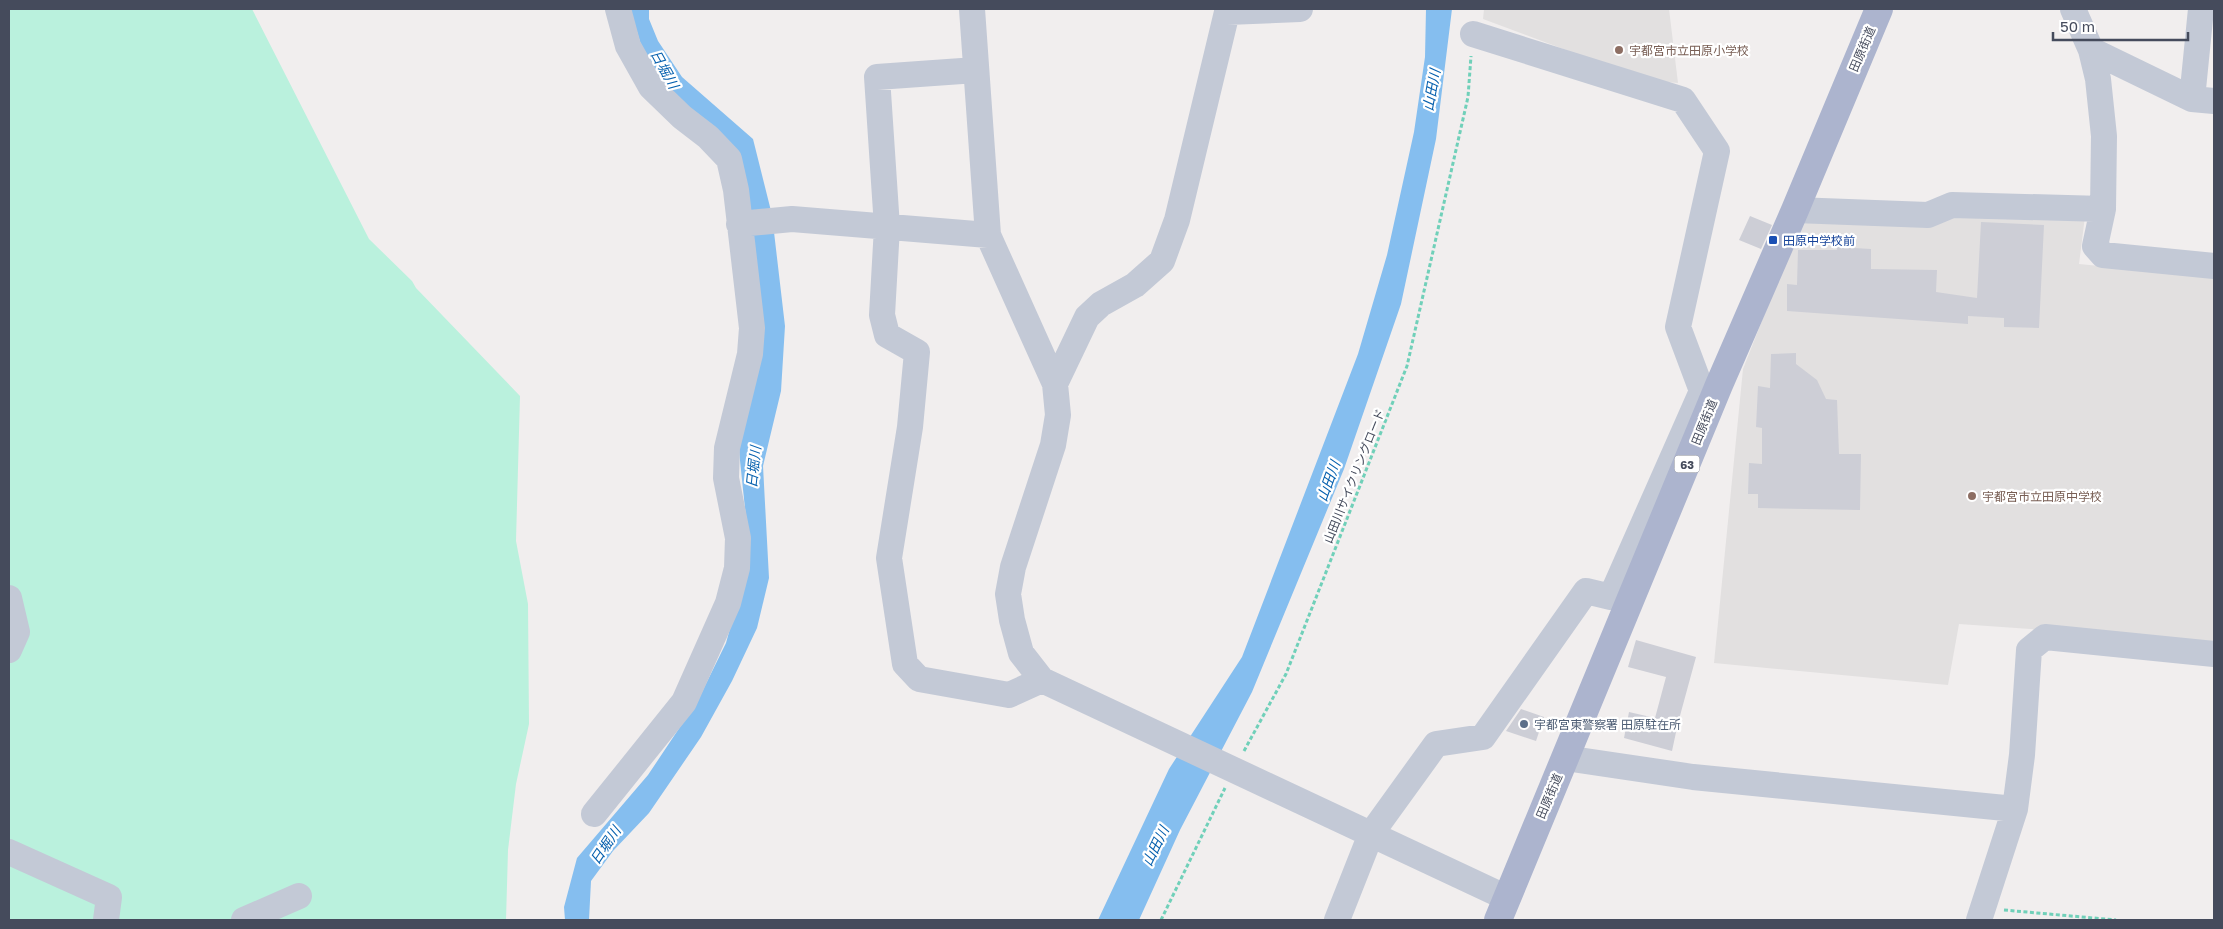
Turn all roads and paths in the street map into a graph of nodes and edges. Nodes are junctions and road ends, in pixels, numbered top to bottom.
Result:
1 (618, 9) edge
2 (972, 9) edge
3 (1300, 9) edge
4 (1879, 9) edge
5 (2073, 9) edge
6 (2200, 9) edge
7 (1473, 34) joint
8 (2091, 50) junction
9 (976, 70) junction
10 (2203, 100) edge
11 (2103, 209) junction
12 (1795, 210) junction
13 (739, 224) junction
14 (887, 227) junction
15 (988, 235) junction
16 (2214, 266) edge
17 (1055, 384) junction
18 (9, 598) edge
19 (9, 650) edge
20 (2214, 654) edge
21 (1042, 680) junction
22 (1565, 758) junction
23 (1234, 769) junction
24 (2015, 809) junction
25 (594, 814) dead end
26 (1371, 834) junction
27 (9, 852) edge
28 (299, 896) dead end
29 (1503, 909) edge
30 (1981, 914) edge
31 (106, 920) edge
32 (244, 920) edge
33 (1161, 920) edge
34 (1337, 920) edge
35 (2116, 920) edge

1 - 13 street
2 - 9 street
3 - 17 street
4 - 12 main road, 田原街道 / 63
5 - 8 street
6 - 10 street
7 - 23 path, 山田川サイクリングロード
7 - 26 street
8 - 10 street
8 - 11 street
9 - 14 street
9 - 15 street
11 - 12 street
11 - 16 street
12 - 22 main road, 田原街道 / 63
13 - 14 street
13 - 25 street
14 - 15 street
14 - 21 street
15 - 17 street
17 - 21 street
18 - 19 street
20 - 24 street
21 - 23 street
22 - 24 street
22 - 29 main road, 田原街道 / 63
23 - 26 street
23 - 33 path, 山田川サイクリングロード
24 - 30 street
26 - 29 street
26 - 34 street
27 - 31 street
28 - 32 street
30 - 35 path

